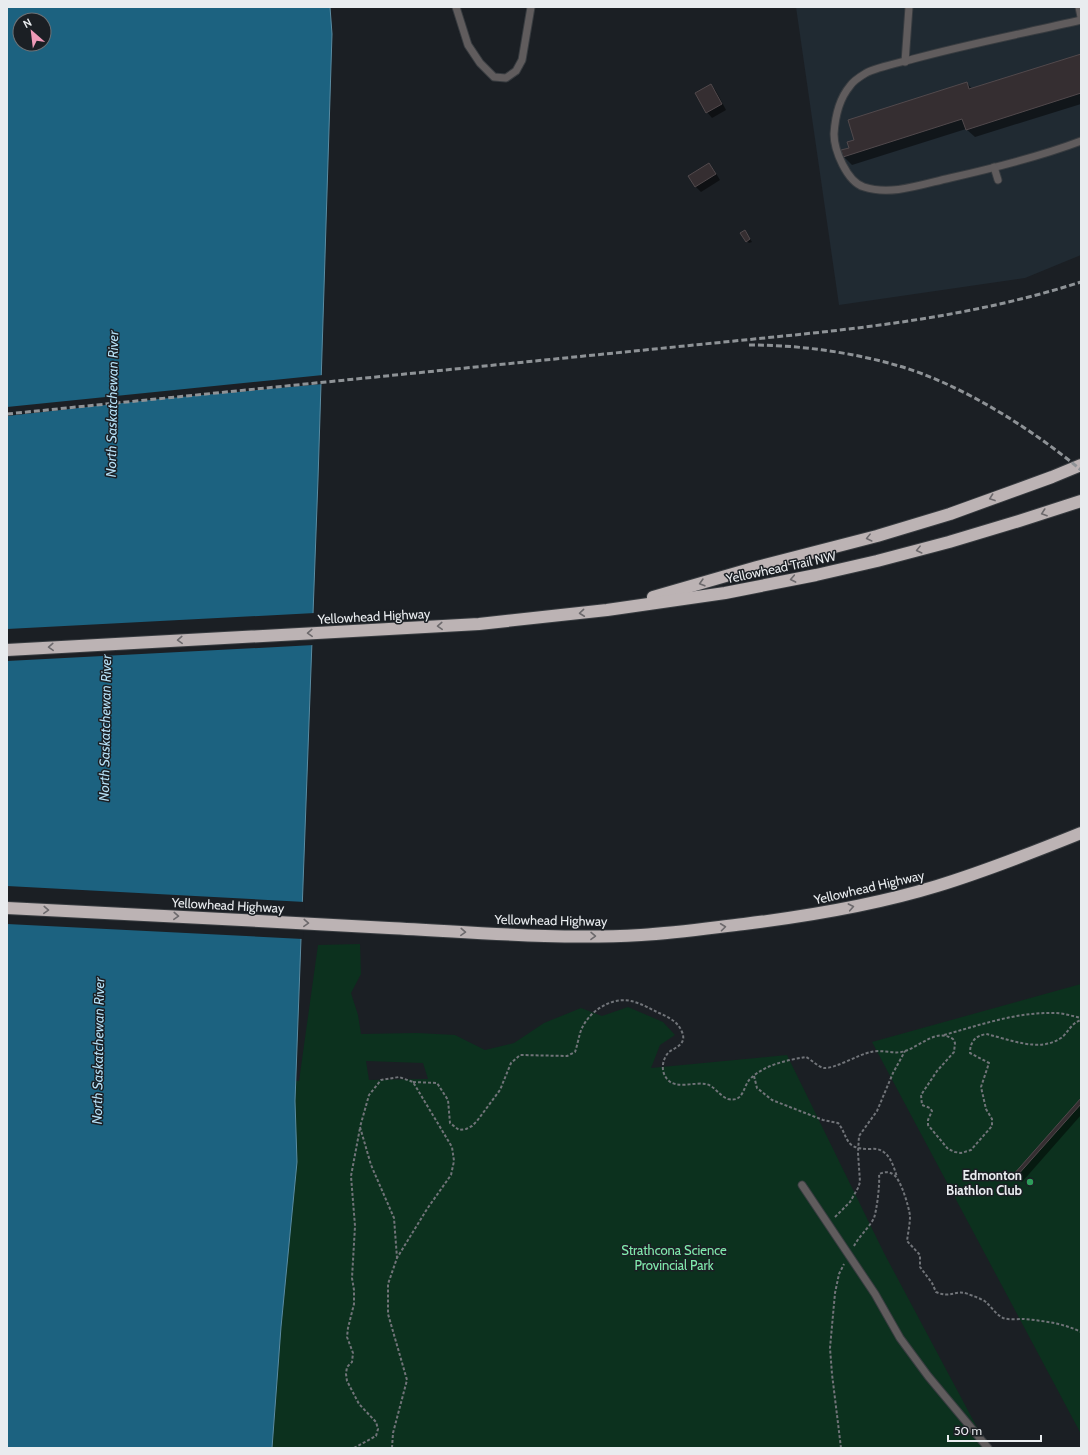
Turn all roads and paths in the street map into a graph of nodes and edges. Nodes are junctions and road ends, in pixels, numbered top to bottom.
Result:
1 (456, 7) edge
2 (531, 7) edge
3 (909, 7) edge
4 (1078, 7) edge
5 (1081, 19) edge
6 (905, 62) junction
7 (1081, 141) edge
8 (994, 167) junction
9 (998, 180) dead end
10 (1081, 465) edge
11 (1081, 501) edge
12 (607, 610) junction
13 (479, 624) joint
14 (7, 650) edge
15 (1081, 833) edge
16 (7, 908) edge
17 (1081, 1019) edge
18 (943, 1035) junction
19 (905, 1052) junction
20 (754, 1076) junction
21 (413, 1082) junction
22 (360, 1127) junction
23 (858, 1148) junction
24 (898, 1178) junction
25 (802, 1185) dead end
26 (830, 1227) junction
27 (849, 1255) junction
28 (397, 1258) junction
29 (1081, 1332) edge
30 (354, 1448) edge
31 (392, 1448) edge
32 (841, 1448) edge
33 (988, 1448) edge

1 - 2 lane
3 - 6 lane
4 - 5 lane
5 - 6 lane
6 - 8 lane
7 - 8 lane
8 - 9 lane
10 -> 12 highway
11 -> 12 highway, Yellowhead Trail NW
12 -> 13 highway, Yellowhead Trail NW
13 -> 14 highway, Yellowhead Highway
16 -> 15 highway, Yellowhead Highway
17 - 18 path
17 - 18 path
18 - 19 path
19 - 20 path
19 - 23 path
20 - 21 path
20 - 23 path
21 - 22 path
21 - 28 path
22 - 28 path
22 - 30 path
23 - 24 path
23 - 26 path
24 - 27 path
24 - 29 path
25 - 26 lane
26 - 27 lane
27 - 32 path
27 - 33 lane
28 - 31 path

